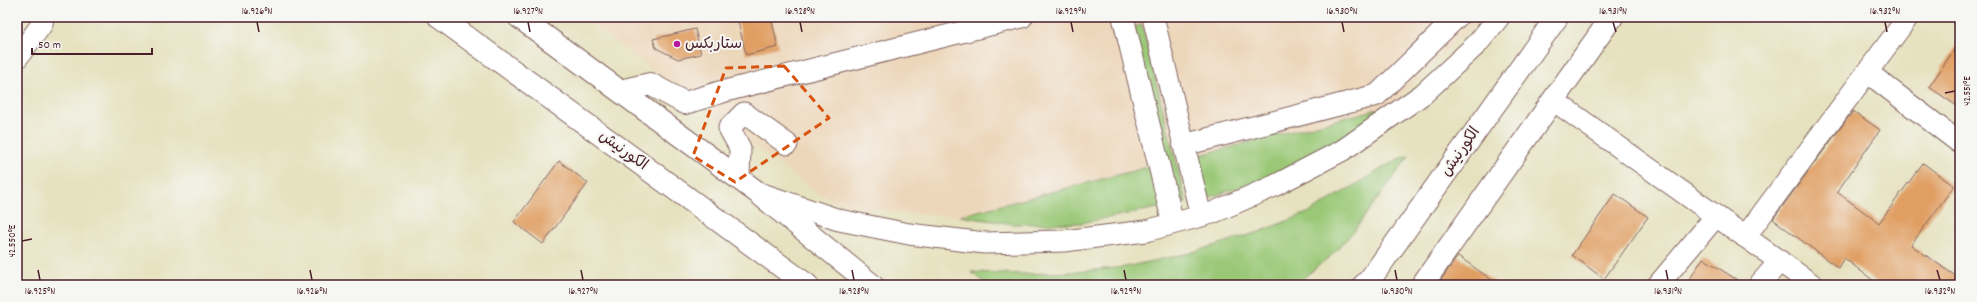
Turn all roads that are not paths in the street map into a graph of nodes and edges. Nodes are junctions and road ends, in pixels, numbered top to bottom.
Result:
1 (43, 17) edge
2 (439, 17) edge
3 (519, 17) edge
4 (1022, 17) edge
5 (1123, 17) edge
6 (1153, 17) edge
7 (1457, 17) edge
8 (1499, 17) edge
9 (1556, 17) edge
10 (1612, 17) edge
11 (1908, 17) edge
12 (17, 58) edge
13 (1867, 72) junction
14 (620, 91) junction
15 (721, 92) joint
16 (1553, 100) junction
17 (1960, 143) edge
18 (787, 144) dead end
19 (1184, 145) junction
20 (739, 179) junction
21 (757, 192) junction
22 (1201, 216) junction
23 (1716, 216) junction
24 (1173, 223) junction
25 (1745, 237) junction
26 (1780, 261) junction
27 (1423, 284) edge
28 (807, 285) edge
29 (872, 285) edge
30 (1364, 285) edge
31 (1658, 285) edge
32 (1759, 285) edge
33 (1813, 285) edge

1 - 12 street
2 - 28 main road, الكورنيش
3 - 14 main road
4 - 15 street
5 - 24 street
6 - 19 street
7 - 19 street
8 - 22 street
9 - 30 main road, الكورنيش
10 - 16 main road
11 - 13 street
13 - 17 street
13 - 25 street
14 - 15 main road
14 - 20 main road
16 - 23 street
16 - 27 main road
18 - 20 street
19 - 22 street
20 - 21 main road
21 - 24 street
21 - 29 main road
22 - 24 street
23 - 25 street
23 - 31 street
25 - 26 street
26 - 32 street
26 - 33 street

